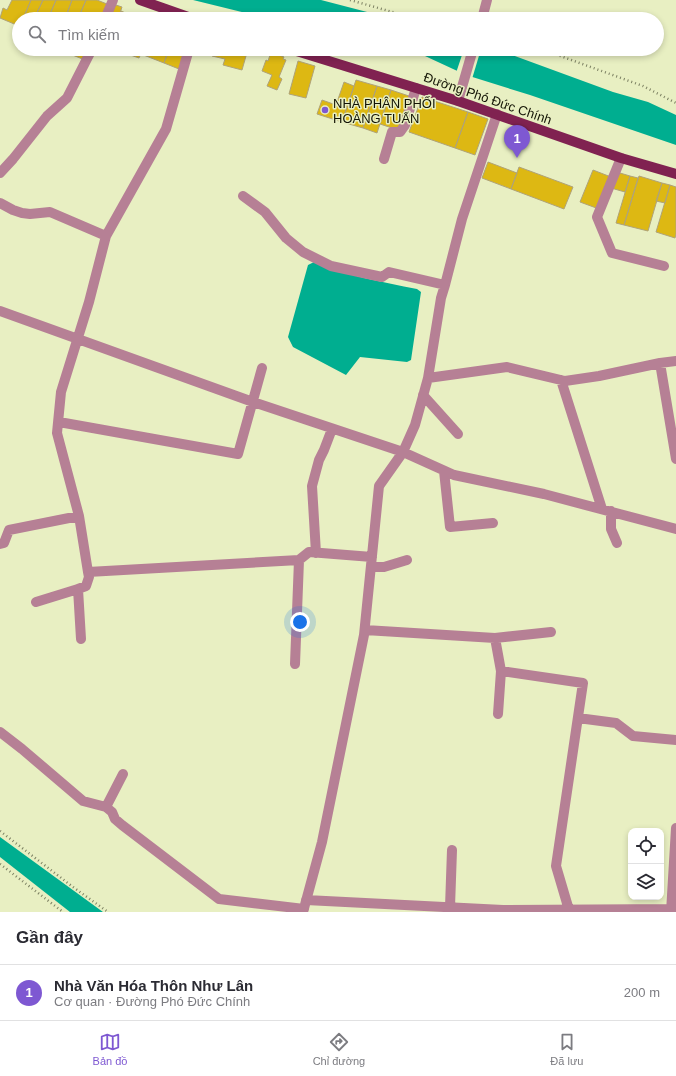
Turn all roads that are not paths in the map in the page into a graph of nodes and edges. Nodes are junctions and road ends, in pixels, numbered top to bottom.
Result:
1 (113, 0) edge
2 (140, 0) edge
3 (487, 0) edge
4 (108, 12) edge
5 (174, 12) edge
6 (484, 12) edge
7 (88, 56) edge
8 (187, 56) edge
9 (313, 56) edge
10 (471, 56) edge
11 (416, 88) junction
12 (458, 101) junction
13 (497, 114) junction
14 (621, 158) junction
15 (384, 159) dead end
16 (0, 173) edge
17 (676, 174) edge
18 (243, 196) dead end
19 (0, 203) edge
20 (106, 236) junction
21 (664, 266) dead end
22 (445, 285) junction
23 (0, 311) edge
24 (77, 338) junction
25 (676, 361) edge
26 (660, 363) junction
27 (262, 368) dead end
28 (428, 378) junction
29 (561, 380) junction
30 (423, 395) junction
31 (253, 402) junction
32 (59, 422) junction
33 (332, 429) junction
34 (458, 434) dead end
35 (675, 445) edge
36 (403, 452) junction
37 (676, 459) edge
38 (444, 471) junction
39 (607, 510) junction
40 (79, 516) junction
41 (493, 523) dead end
42 (676, 529) edge
43 (617, 543) dead end
44 (0, 544) edge
45 (316, 553) junction
46 (299, 560) junction
47 (407, 560) dead end
48 (371, 562) junction
49 (88, 572) junction
50 (78, 589) junction
51 (36, 602) dead end
52 (365, 630) junction
53 (551, 632) dead end
54 (495, 638) junction
55 (81, 639) dead end
56 (295, 664) dead end
57 (500, 671) junction
58 (498, 714) dead end
59 (578, 718) junction
60 (0, 732) edge
61 (676, 740) edge
62 (123, 774) dead end
63 (106, 807) junction
64 (676, 828) edge
65 (452, 850) dead end
66 (305, 907) edge
67 (450, 908) junction
68 (569, 910) junction
69 (673, 910) edge
70 (502, 911) edge

1 - 4 street
2 - 5 main road
3 - 6 street
7 - 16 street
8 - 20 street
9 - 11 main road, Đường Phó Đức Chính
10 - 12 street
11 - 12 main road, Đường Phó Đức Chính
11 - 15 street
12 - 13 main road, Đường Phó Đức Chính
13 - 14 main road, Đường Phó Đức Chính
13 - 22 street
14 - 17 main road, Đường Phó Đức Chính
14 - 21 street
18 - 22 street
19 - 20 street
20 - 24 street
22 - 28 street
23 - 24 street
24 - 31 street
24 - 32 street
25 - 26 street
26 - 29 street
26 - 35 street
27 - 31 street
28 - 29 street
28 - 30 street
29 - 39 street
30 - 34 street
30 - 36 street
31 - 32 street
31 - 33 street
32 - 40 street
33 - 36 street
33 - 45 street
35 - 37 street
36 - 38 street
36 - 48 street
38 - 39 street
38 - 41 street
39 - 42 street
39 - 43 street
40 - 44 street
40 - 49 street
45 - 46 street
45 - 48 street
46 - 49 street
46 - 56 street
47 - 48 street
48 - 52 street
49 - 50 street
50 - 51 street
50 - 55 street
52 - 54 street
52 - 66 street
53 - 54 street
54 - 57 street
57 - 58 street
57 - 59 street
59 - 61 street
59 - 68 street
60 - 63 street
62 - 63 street
63 - 66 street
64 - 69 street
65 - 67 street
66 - 67 street
67 - 70 street
68 - 69 street
68 - 70 street

